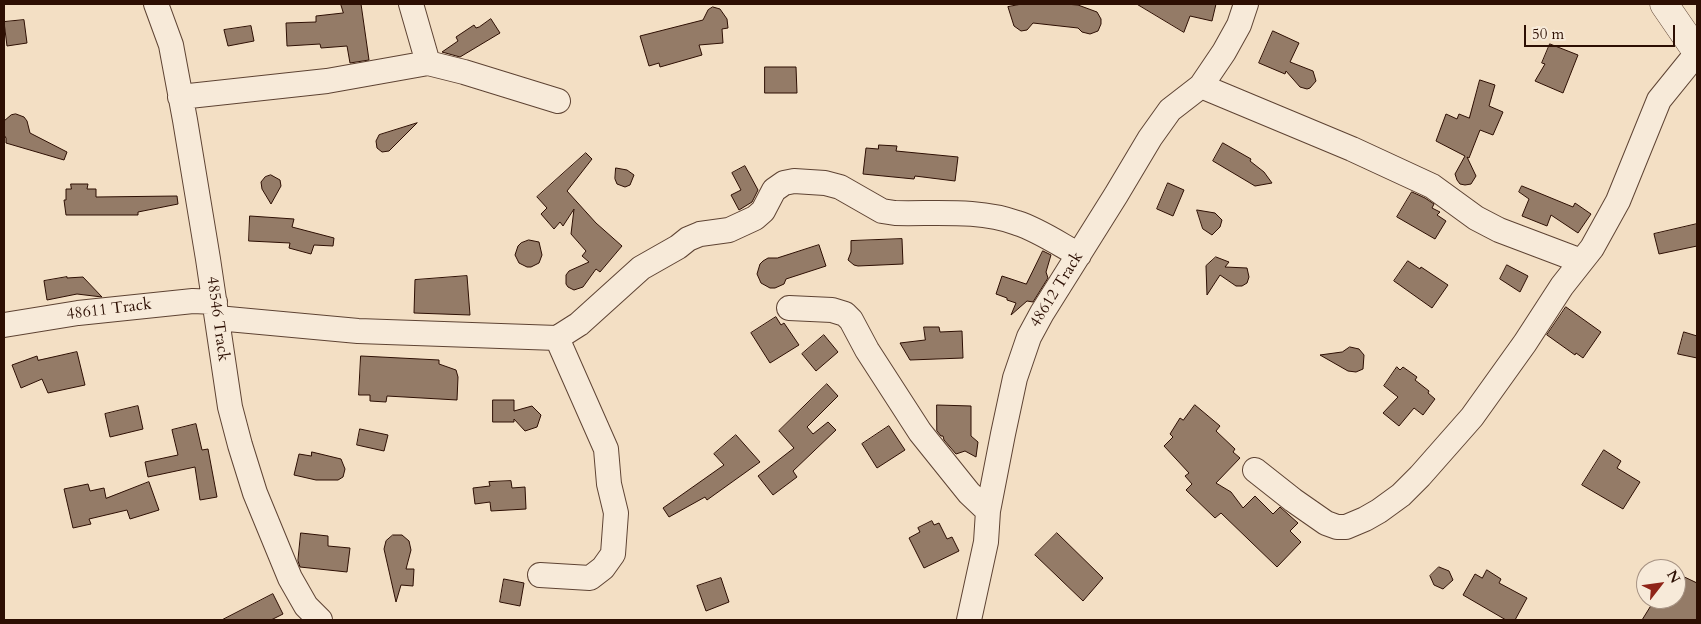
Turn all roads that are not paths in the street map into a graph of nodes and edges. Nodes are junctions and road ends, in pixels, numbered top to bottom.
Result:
1 (156, 4) edge
2 (411, 4) edge
3 (1246, 4) edge
4 (1664, 4) edge
5 (1697, 52) edge
6 (428, 63) junction
7 (1201, 86) junction
8 (180, 97) junction
9 (558, 101) dead end
10 (1078, 255) junction
11 (1581, 261) junction
12 (790, 308) dead end
13 (216, 310) junction
14 (4, 325) edge
15 (557, 338) junction
16 (1255, 470) dead end
17 (988, 511) junction
18 (540, 575) dead end
19 (320, 620) edge
20 (969, 620) edge

1 - 8 street, 48546 Track
2 - 6 street
3 - 7 street, 48612 Track
4 - 5 street
5 - 11 street
6 - 8 street
6 - 9 street
7 - 10 street, 48612 Track
7 - 11 street
8 - 13 street, 48546 Track
10 - 15 street
10 - 17 street, 48612 Track
11 - 16 street
12 - 17 street
13 - 14 street, 48611 Track
13 - 15 street, 48611 Track
13 - 19 street, 48546 Track
15 - 18 street
17 - 20 street, 48612 Track

